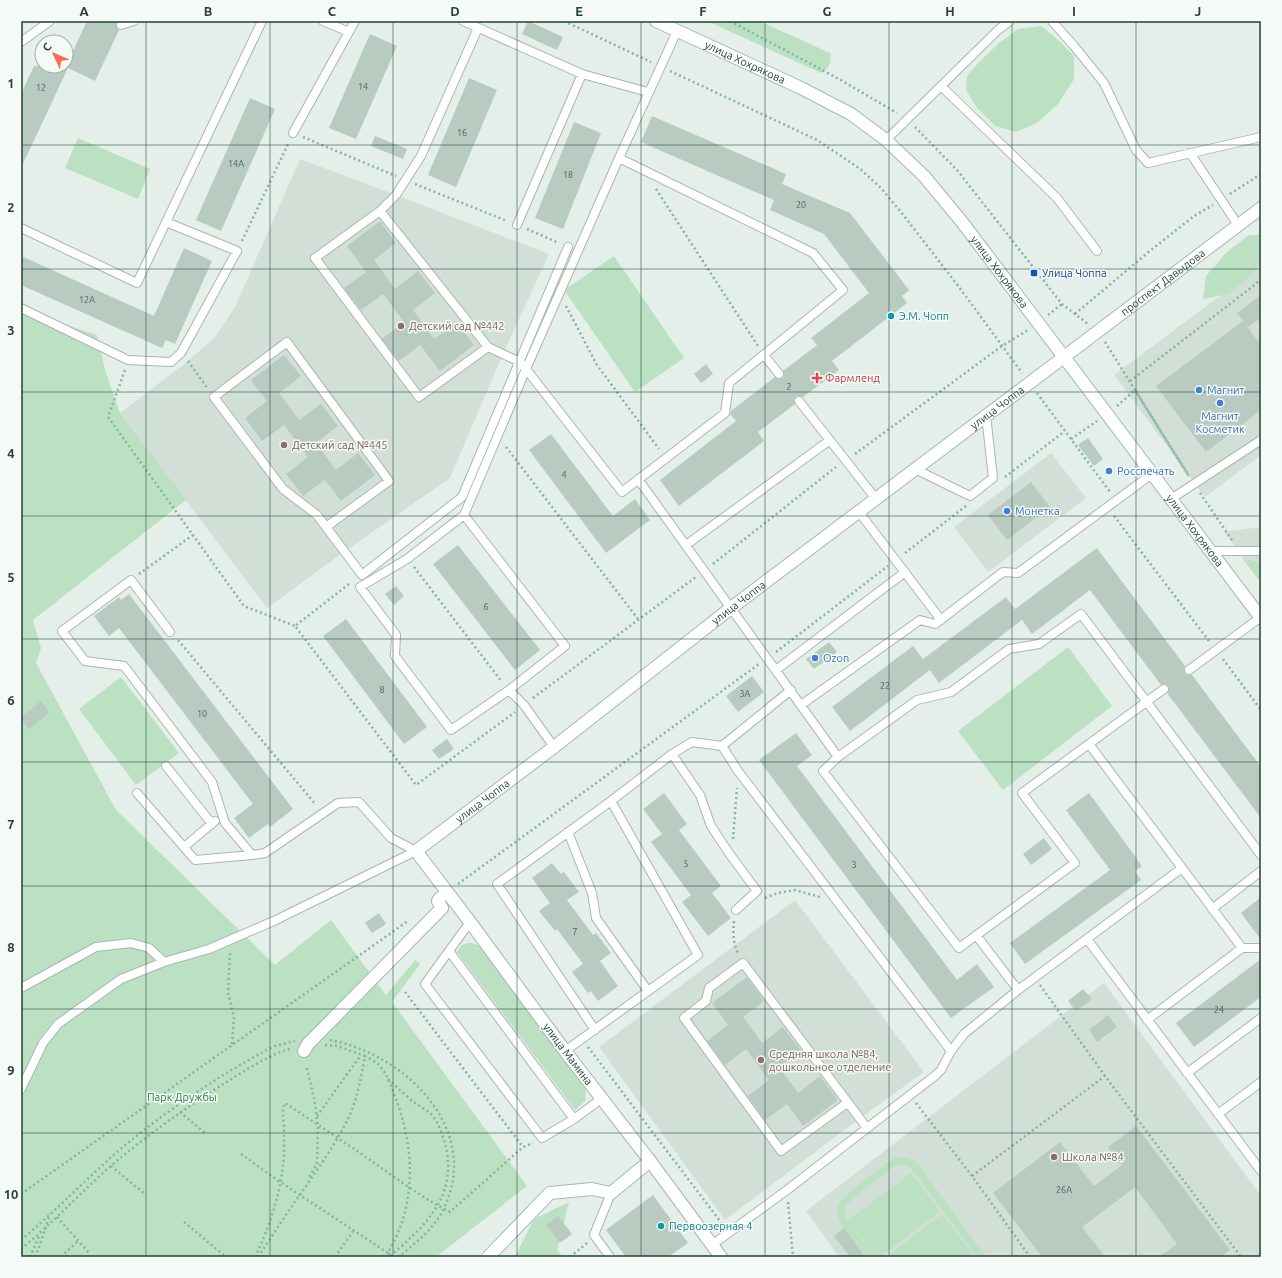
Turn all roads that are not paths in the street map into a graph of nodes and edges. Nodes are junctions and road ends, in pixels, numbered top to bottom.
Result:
1 (50, 21) edge
2 (134, 21) edge
3 (262, 21) edge
4 (323, 21) edge
5 (355, 21) edge
6 (464, 21) edge
7 (656, 21) edge
8 (1010, 21) edge
9 (1052, 21) edge
10 (121, 25) dead end
11 (478, 28) junction
12 (677, 31) junction
13 (349, 32) junction
14 (21, 42) edge
15 (582, 74) junction
16 (941, 86) junction
17 (648, 92) junction
18 (293, 133) road end
19 (1261, 136) edge
20 (886, 140) junction
21 (1190, 153) junction
22 (619, 158) junction
23 (1261, 208) edge
24 (380, 211) junction
25 (166, 222) junction
26 (517, 225) road end
27 (1238, 225) junction
28 (21, 228) edge
29 (568, 247) road end
30 (1097, 251) dead end
31 (21, 308) edge
32 (488, 347) junction
33 (764, 355) junction
34 (1064, 356) junction
35 (520, 362) junction
36 (526, 369) junction
37 (779, 374) dead end
38 (799, 400) dead end
39 (986, 415) junction
40 (830, 440) junction
41 (1261, 440) edge
42 (915, 469) junction
43 (1152, 474) junction
44 (638, 479) junction
45 (876, 499) junction
46 (1171, 499) junction
47 (859, 512) junction
48 (464, 515) junction
49 (326, 527) junction
50 (686, 545) junction
51 (1210, 551) junction
52 (1261, 551) edge
53 (905, 572) junction
54 (731, 608) junction
55 (1261, 618) edge
56 (941, 620) junction
57 (170, 632) road end
58 (776, 670) junction
59 (1189, 670) dead end
60 (1164, 689) dead end
61 (509, 690) junction
62 (791, 690) junction
63 (1146, 702) junction
64 (801, 705) junction
65 (1089, 744) junction
66 (722, 746) junction
67 (554, 747) junction
68 (672, 754) junction
69 (838, 757) junction
70 (166, 766) dead end
71 (137, 793) dead end
72 (611, 800) junction
73 (222, 815) junction
74 (212, 824) junction
75 (568, 832) junction
76 (184, 847) junction
77 (416, 851) junction
78 (252, 855) junction
79 (1261, 855) edge
80 (1182, 868) junction
81 (1261, 871) edge
82 (440, 898) dead end
83 (1212, 909) junction
84 (736, 910) road end
85 (470, 922) junction
86 (976, 935) junction
87 (1087, 939) junction
88 (1242, 948) junction
89 (1261, 948) edge
90 (449, 951) junction
91 (164, 962) junction
92 (21, 988) edge
93 (1018, 990) junction
94 (648, 991) junction
95 (1261, 1018) edge
96 (1147, 1020) junction
97 (595, 1030) junction
98 (308, 1045) road end
99 (565, 1051) junction
100 (951, 1051) junction
101 (1187, 1073) junction
102 (1261, 1082) edge
103 (21, 1089) edge
104 (601, 1098) junction
105 (847, 1103) junction
106 (1218, 1114) junction
107 (574, 1119) junction
108 (866, 1128) junction
109 (650, 1161) junction
110 (1260, 1166) edge
111 (611, 1193) junction
112 (712, 1245) junction
113 (488, 1257) edge
114 (610, 1257) edge
115 (721, 1257) edge

1 - 14 lane
2 - 10 lane
3 - 25 lane
4 - 13 lane
5 - 13 lane
6 - 11 lane
7 - 12 street, улица Хохрякова
8 - 16 lane
9 - 21 lane
11 - 15 lane
11 - 24 lane
12 - 17 lane
12 - 20 street, улица Хохрякова
13 - 18 lane
15 - 17 lane
15 - 26 lane
16 - 20 lane
16 - 30 lane
17 - 22 lane
19 - 21 lane
20 - 34 street, улица Хохрякова
21 - 27 lane
22 - 33 lane
22 - 36 lane
23 - 27 street, проспект Давыдова
24 - 32 lane
24 - 32 lane
25 - 28 lane
25 - 31 lane
27 - 34 street, проспект Давыдова
29 - 35 lane
32 - 35 lane
33 - 37 lane
33 - 44 lane
34 - 39 street, улица Чоппа
34 - 43 street, улица Хохрякова
35 - 36 lane
35 - 49 lane
36 - 44 lane
36 - 48 lane
38 - 40 lane
39 - 42 street, улица Чоппа
39 - 42 lane
40 - 45 lane
40 - 50 lane
41 - 46 lane
42 - 45 street, улица Чоппа
43 - 46 street, улица Хохрякова
43 - 56 lane
44 - 50 lane
45 - 47 street, улица Чоппа
46 - 51 street, улица Хохрякова
47 - 53 lane
47 - 54 street, улица Чоппа
48 - 61 lane
48 - 61 lane
49 - 49 lane
50 - 54 lane
51 - 52 lane
51 - 55 street, улица Хохрякова
53 - 56 lane
53 - 58 lane
54 - 58 lane
54 - 67 street, улица Чоппа
55 - 59 lane
56 - 64 lane
57 - 73 lane
58 - 62 lane
60 - 63 lane
61 - 67 lane
62 - 64 lane
62 - 66 lane
63 - 65 lane
63 - 69 lane
63 - 79 lane
64 - 69 lane
65 - 80 lane
65 - 86 lane
66 - 68 lane
66 - 100 lane
67 - 77 street, улица Чоппа
68 - 72 lane
68 - 84 lane
69 - 86 lane
70 - 74 lane
71 - 76 lane
72 - 75 lane
72 - 94 lane
73 - 74 lane
73 - 78 lane
74 - 76 lane
75 - 94 lane
75 - 97 lane
76 - 78 lane
77 - 78 lane
77 - 85 street, улица Мамина
77 - 91 lane
80 - 83 lane
80 - 87 lane
81 - 83 lane
82 - 98 street
83 - 88 lane
85 - 90 lane
85 - 99 street, улица Мамина
86 - 93 lane
87 - 93 lane
87 - 96 lane
88 - 89 lane
88 - 96 lane
90 - 107 lane
90 - 107 lane
91 - 92 lane
91 - 103 lane
93 - 100 lane
94 - 97 lane
95 - 101 lane
96 - 101 lane
97 - 99 lane
99 - 104 street, улица Мамина
100 - 108 lane
101 - 106 lane
102 - 106 lane
104 - 107 lane
104 - 109 street, улица Мамина
105 - 105 lane
105 - 108 lane
106 - 110 lane
108 - 112 lane
109 - 111 street
109 - 112 street, улица Мамина
111 - 113 street
111 - 114 lane
112 - 115 street, улица Мамина

